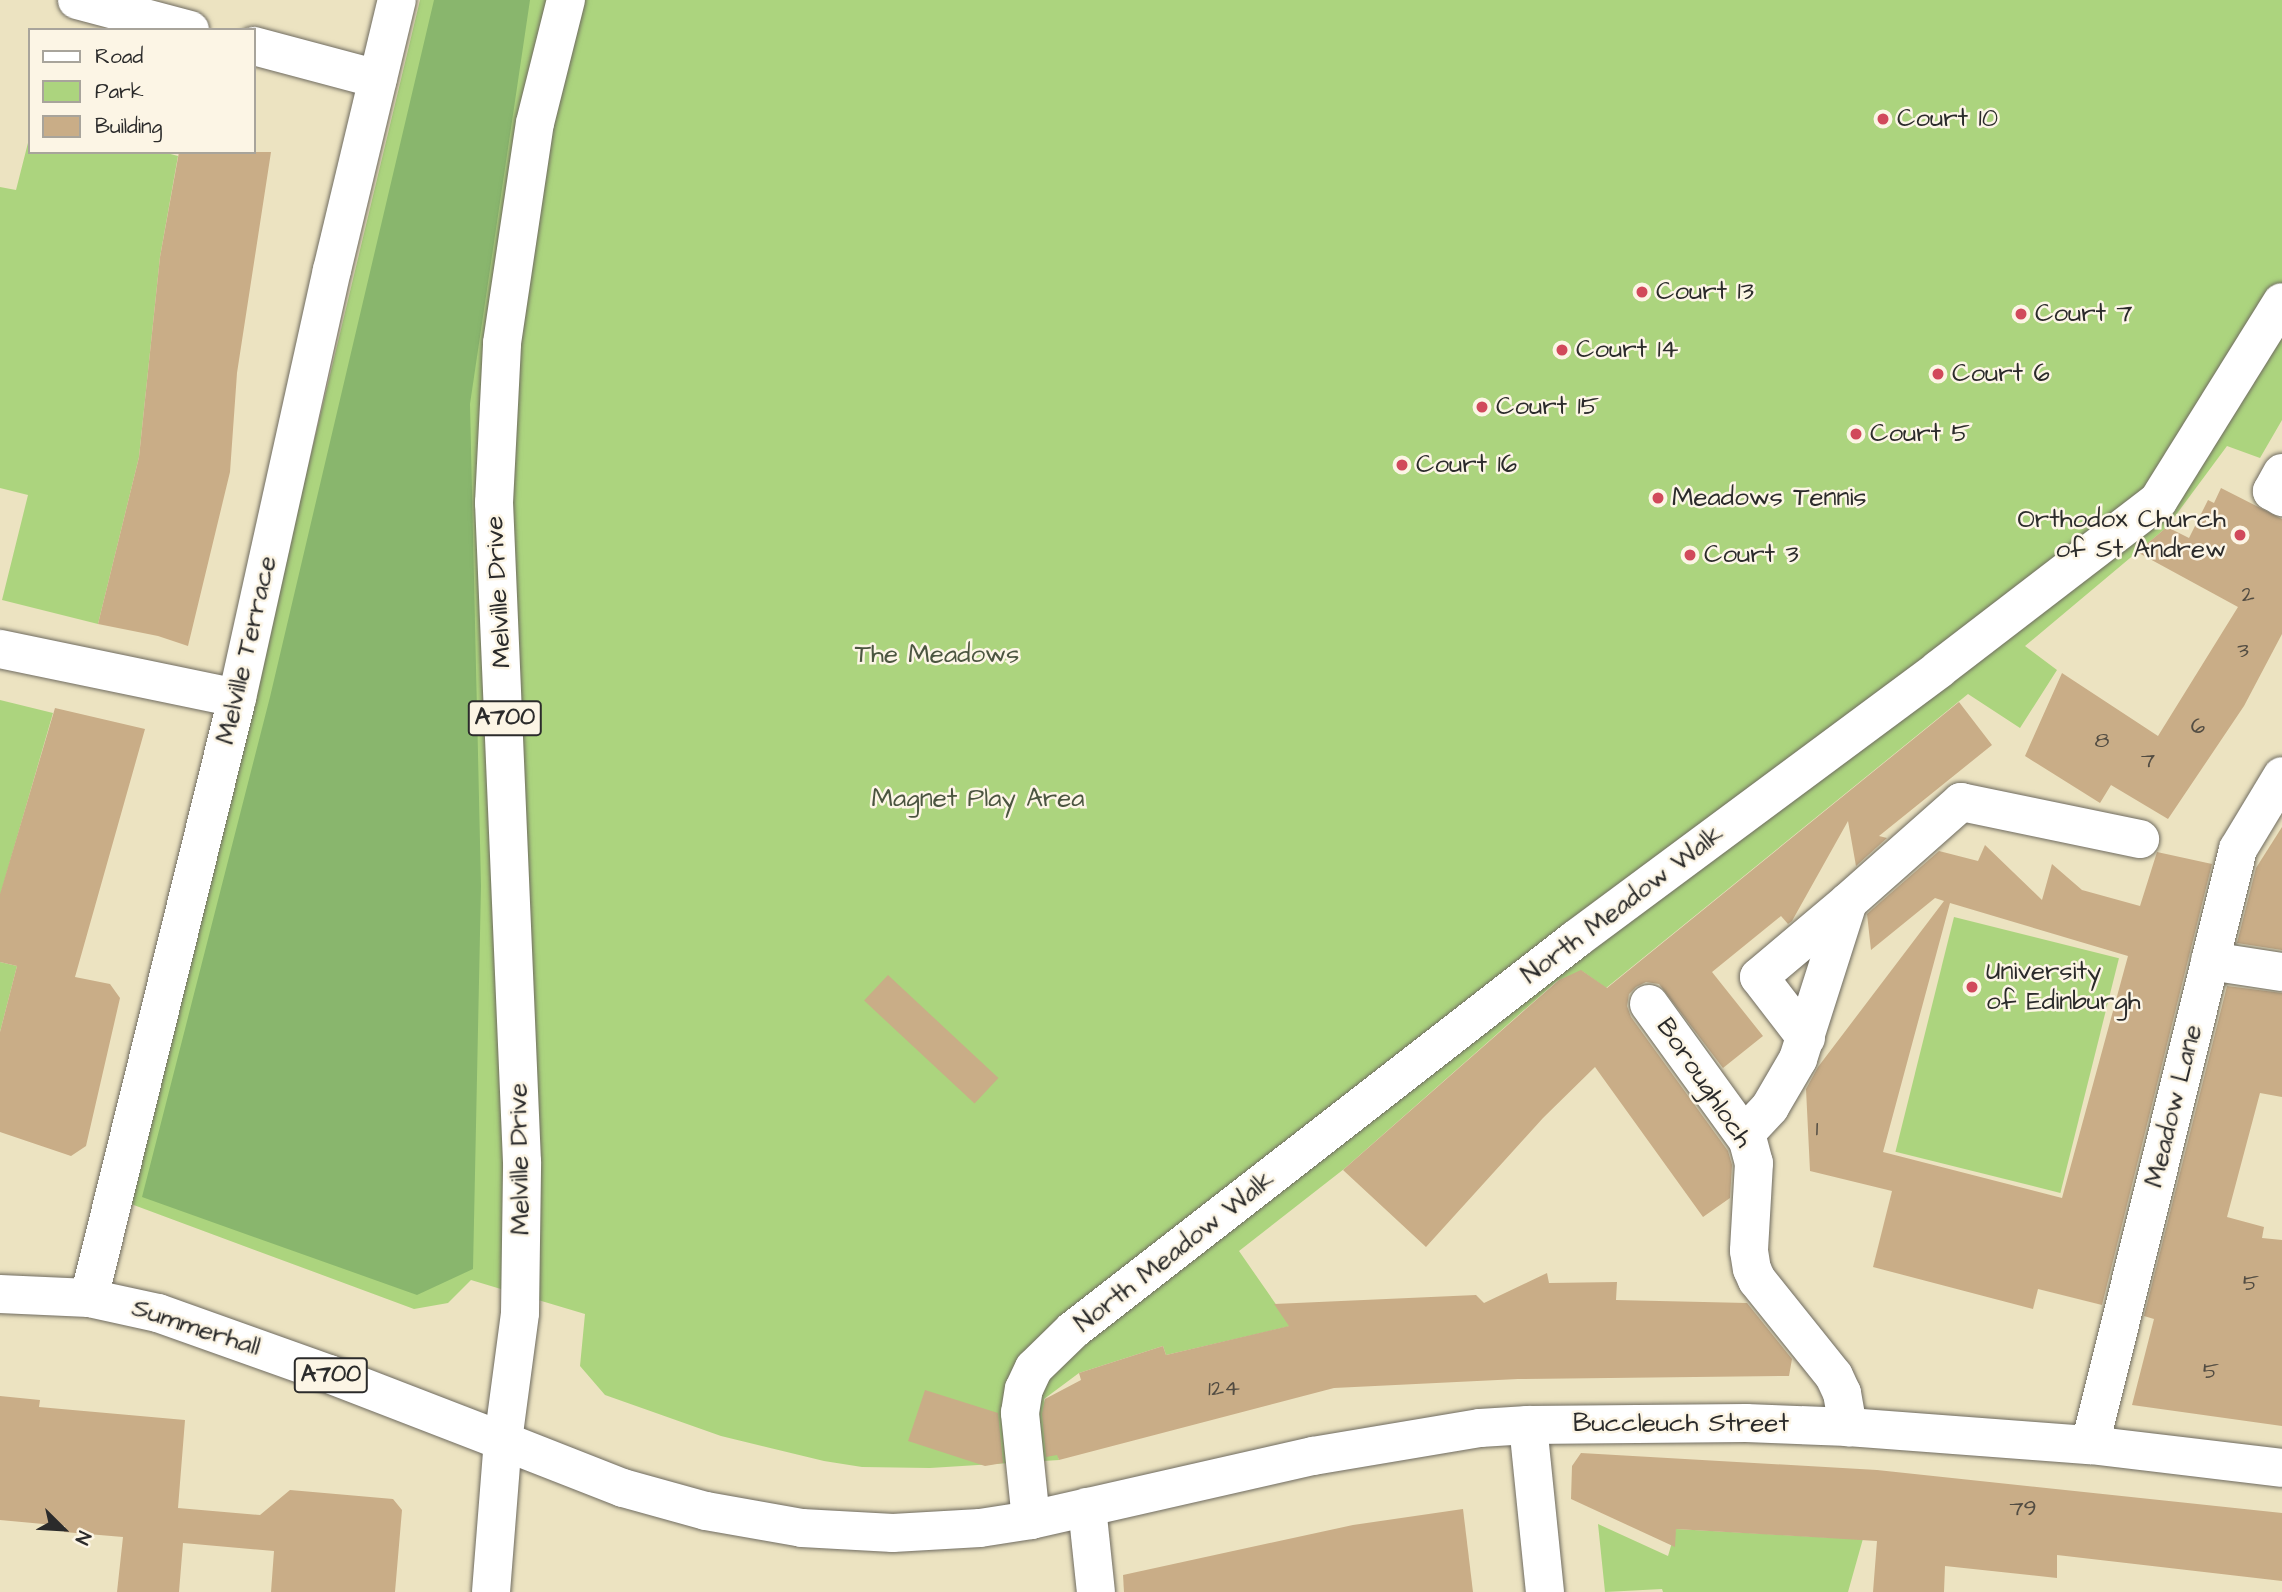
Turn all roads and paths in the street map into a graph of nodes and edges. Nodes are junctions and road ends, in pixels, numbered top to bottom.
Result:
1 (77, 0) edge
2 (397, 0) edge
3 (566, 0) edge
4 (182, 28) edge
5 (256, 48) edge
6 (377, 79) junction
7 (2282, 302) edge
8 (2282, 473) edge
9 (2282, 497) edge
10 (0, 649) edge
11 (237, 698) junction
12 (2282, 776) edge
13 (2140, 839) dead end
14 (1848, 902) junction
15 (2210, 961) junction
16 (2282, 972) edge
17 (1649, 1004) dead end
18 (1806, 1038) junction
19 (1745, 1134) junction
20 (0, 1294) edge
21 (89, 1298) junction
22 (1528, 1425) junction
23 (1848, 1427) junction
24 (503, 1441) junction
25 (2090, 1445) junction
26 (2282, 1468) edge
27 (1087, 1507) junction
28 (1031, 1520) junction
29 (491, 1592) edge
30 (1096, 1592) edge
31 (1545, 1592) edge

1 - 4 street
2 - 6 street, Melville Terrace
3 - 24 street, Melville Drive / A700
5 - 6 street
6 - 11 street, Melville Terrace
7 - 28 street, North Meadow Walk
8 - 9 street
10 - 11 street
11 - 21 street, Melville Terrace
12 - 15 street, Meadow Lane
13 - 14 street
14 - 18 street
14 - 18 street
15 - 16 street
15 - 25 street, Meadow Lane
17 - 19 street, Boroughloch
18 - 19 street
19 - 23 street, Boroughloch
20 - 21 street, Summerhall / A700
21 - 24 street, Summerhall / A700
22 - 23 street, Buccleuch Street
22 - 27 street, Buccleuch Street
22 - 31 street
23 - 25 street, Buccleuch Street
24 - 28 street, Summerhall
24 - 29 street, Melville Drive
25 - 26 street, Buccleuch Street
27 - 28 street, Buccleuch Street
27 - 30 street

